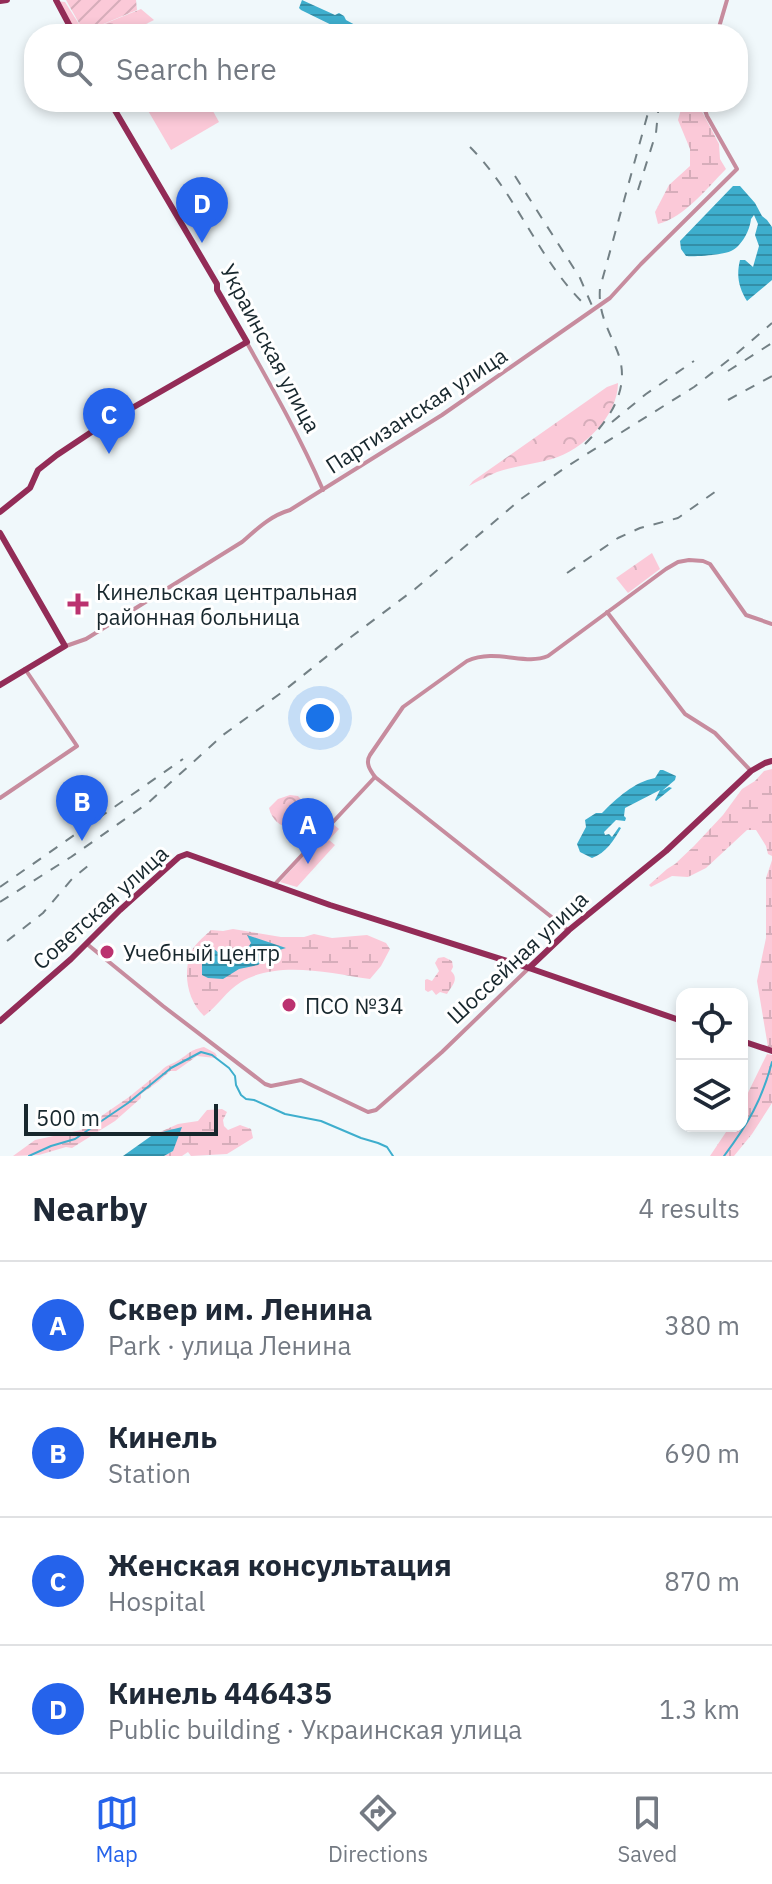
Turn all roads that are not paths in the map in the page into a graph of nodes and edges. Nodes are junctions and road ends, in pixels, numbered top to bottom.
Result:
1 (7, 0) edge
2 (56, 0) edge
3 (727, 0) edge
4 (0, 1) edge
5 (69, 24) edge
6 (720, 24) edge
7 (116, 112) edge
8 (706, 112) edge
9 (247, 342) junction
10 (323, 490) junction
11 (0, 512) edge
12 (0, 533) edge
13 (607, 612) junction
14 (771, 623) edge
15 (65, 646) junction
16 (25, 669) junction
17 (0, 685) edge
18 (772, 761) edge
19 (751, 771) junction
20 (375, 777) junction
21 (0, 798) edge
22 (274, 885) junction
23 (569, 930) junction
24 (87, 944) junction
25 (529, 968) junction
26 (676, 1019) edge
27 (0, 1021) edge
28 (748, 1043) edge
29 (772, 1051) edge

1 - 4 main road
2 - 5 main road
3 - 6 street
7 - 9 main road, Украинская улица
8 - 10 street, Партизанская улица
9 - 10 street, Украинская улица
9 - 11 main road
10 - 15 street, Партизанская улица
12 - 15 main road
13 - 14 street
13 - 19 street
13 - 20 street
15 - 16 main road
16 - 17 main road
16 - 21 street
18 - 19 main road, Шоссейная улица
19 - 23 main road, Шоссейная улица
20 - 22 street
20 - 23 street
22 - 24 main road, Советская улица
22 - 25 main road
23 - 25 main road, Шоссейная улица
24 - 25 street, Шоссейная улица
24 - 27 main road, Советская улица
25 - 26 main road
28 - 29 main road

